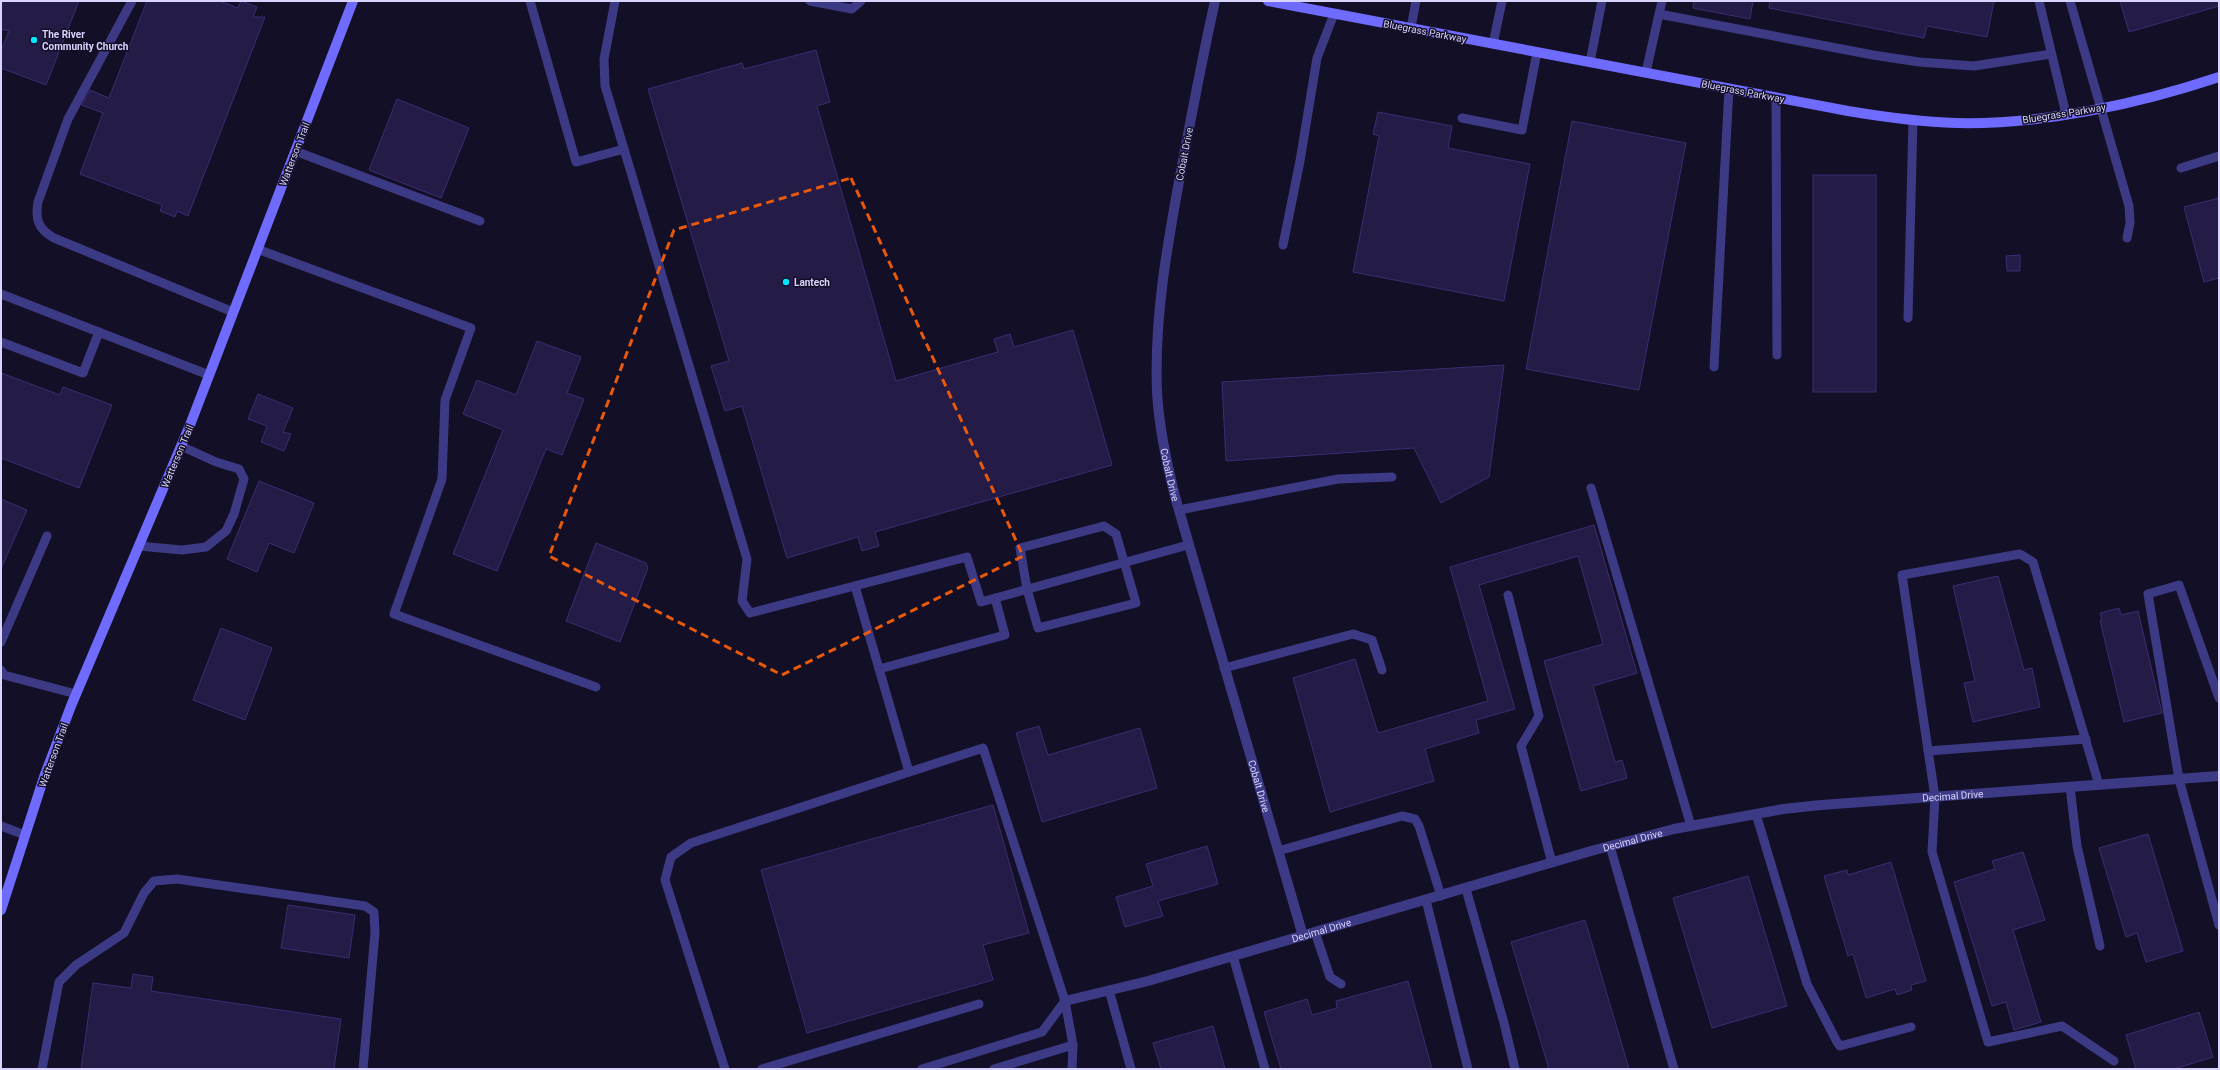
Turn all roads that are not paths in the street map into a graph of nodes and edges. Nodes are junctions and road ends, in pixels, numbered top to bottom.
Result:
1 (132, 1) edge
2 (353, 1) edge
3 (530, 1) edge
4 (615, 1) edge
5 (810, 1) edge
6 (861, 1) edge
7 (1215, 1) edge
8 (1268, 1) edge
9 (1416, 1) edge
10 (1502, 1) edge
11 (1602, 1) edge
12 (1662, 1) edge
13 (2039, 1) edge
14 (2070, 1) edge
15 (1334, 14) junction
16 (1660, 14) junction
17 (1411, 28) junction
18 (1493, 44) junction
19 (1538, 52) junction
20 (2052, 54) junction
21 (1590, 62) junction
22 (1646, 72) junction
23 (2219, 77) edge
24 (1729, 88) junction
25 (1776, 97) junction
26 (2100, 108) junction
27 (2066, 114) junction
28 (1462, 118) dead end
29 (1913, 120) junction
30 (624, 149) junction
31 (295, 151) junction
32 (2219, 156) edge
33 (2181, 168) dead end
34 (480, 221) dead end
35 (2127, 238) dead end
36 (1283, 245) dead end
37 (257, 249) junction
38 (1, 294) edge
39 (233, 312) junction
40 (1908, 318) dead end
41 (99, 332) junction
42 (1, 342) edge
43 (1777, 355) dead end
44 (1714, 367) dead end
45 (209, 375) junction
46 (181, 446) junction
47 (1392, 477) dead end
48 (1591, 488) dead end
49 (1178, 510) junction
50 (47, 536) dead end
51 (1188, 545) junction
52 (139, 546) junction
53 (1124, 563) junction
54 (855, 586) junction
55 (1027, 589) junction
56 (1508, 595) dead end
57 (995, 598) junction
58 (1, 642) edge
59 (1224, 668) junction
60 (880, 669) junction
61 (1382, 670) dead end
62 (2, 674) edge
63 (596, 687) dead end
64 (76, 694) junction
65 (2219, 698) edge
66 (2086, 739) junction
67 (1928, 751) junction
68 (909, 772) junction
69 (2219, 776) edge
70 (2179, 779) junction
71 (2099, 785) junction
72 (2070, 787) junction
73 (1935, 797) junction
74 (1756, 814) junction
75 (1, 826) edge
76 (1690, 826) junction
77 (26, 835) junction
78 (1610, 846) junction
79 (1278, 851) junction
80 (1552, 863) junction
81 (1466, 889) junction
82 (1441, 896) junction
83 (1426, 900) junction
84 (1, 910) edge
85 (2219, 925) edge
86 (1316, 932) junction
87 (1302, 936) junction
88 (2100, 946) dead end
89 (1233, 956) junction
90 (1341, 984) dead end
91 (1109, 990) junction
92 (1065, 1001) junction
93 (979, 1004) dead end
94 (1911, 1027) dead end
95 (1073, 1045) junction
96 (2114, 1061) dead end
97 (42, 1069) edge
98 (363, 1069) edge
99 (725, 1069) edge
100 (762, 1069) edge
101 (922, 1069) edge
102 (994, 1069) edge
103 (1072, 1069) edge
104 (1131, 1069) edge
105 (1265, 1069) edge
106 (1468, 1069) edge
107 (1515, 1069) edge
108 (1674, 1069) edge

1 - 39 lane
2 - 31 main road, Watterson Trail
3 - 30 lane
4 - 30 lane
5 - 6 lane
7 - 49 street, Cobalt Drive
8 - 15 main road, Bluegrass Parkway
9 - 17 lane
10 - 18 lane
11 - 21 lane
12 - 16 lane
13 - 20 lane
14 - 26 lane
15 - 17 main road, Bluegrass Parkway
15 - 36 lane
16 - 20 lane
16 - 22 lane
17 - 18 main road, Bluegrass Parkway
18 - 19 main road, Bluegrass Parkway
19 - 21 main road, Bluegrass Parkway
19 - 28 lane
20 - 27 lane
21 - 22 main road, Bluegrass Parkway
22 - 24 main road, Bluegrass Parkway
23 - 26 main road, Bluegrass Parkway
24 - 25 main road, Bluegrass Parkway
24 - 44 lane
25 - 29 main road, Bluegrass Parkway
25 - 43 lane
26 - 27 main road, Bluegrass Parkway
26 - 35 lane
27 - 29 main road, Bluegrass Parkway
29 - 40 lane
30 - 54 lane
31 - 34 lane
31 - 37 main road, Watterson Trail
32 - 33 lane
37 - 39 main road, Watterson Trail
37 - 63 lane
38 - 41 lane
39 - 45 main road, Watterson Trail
41 - 42 lane
41 - 45 lane
45 - 46 main road, Watterson Trail
46 - 52 main road, Watterson Trail
46 - 52 lane
47 - 49 lane
48 - 76 lane
49 - 51 street, Cobalt Drive
50 - 58 lane
51 - 53 lane
51 - 59 street, Cobalt Drive
52 - 64 main road, Watterson Trail
53 - 55 lane
53 - 55 lane
53 - 55 lane
54 - 57 lane
54 - 60 lane
55 - 57 lane
56 - 80 lane
57 - 60 lane
59 - 61 lane
59 - 79 street, Cobalt Drive
60 - 68 lane
62 - 64 lane
64 - 77 main road, Watterson Trail
65 - 70 lane
66 - 67 lane
66 - 67 lane
66 - 71 lane
67 - 73 lane
68 - 92 lane
68 - 99 lane
69 - 70 street, Decimal Drive
70 - 71 street, Decimal Drive
70 - 85 lane
71 - 72 street, Decimal Drive
72 - 73 street, Decimal Drive
72 - 88 lane
73 - 74 street, Decimal Drive
73 - 96 lane
74 - 76 street, Decimal Drive
74 - 94 lane
75 - 77 lane
76 - 78 street, Decimal Drive
77 - 84 main road, Watterson Trail
78 - 80 street, Decimal Drive
78 - 108 lane
79 - 82 lane
79 - 87 street, Cobalt Drive
80 - 81 street, Decimal Drive
81 - 82 street, Decimal Drive
81 - 107 lane
82 - 83 street, Decimal Drive
83 - 86 street, Decimal Drive
83 - 106 lane
86 - 87 street, Decimal Drive
86 - 90 lane
87 - 89 street, Decimal Drive
89 - 91 street, Decimal Drive
89 - 105 lane
91 - 92 street, Decimal Drive
91 - 104 lane
92 - 95 lane
92 - 101 lane
93 - 100 lane
95 - 102 lane
95 - 103 lane
97 - 98 lane

